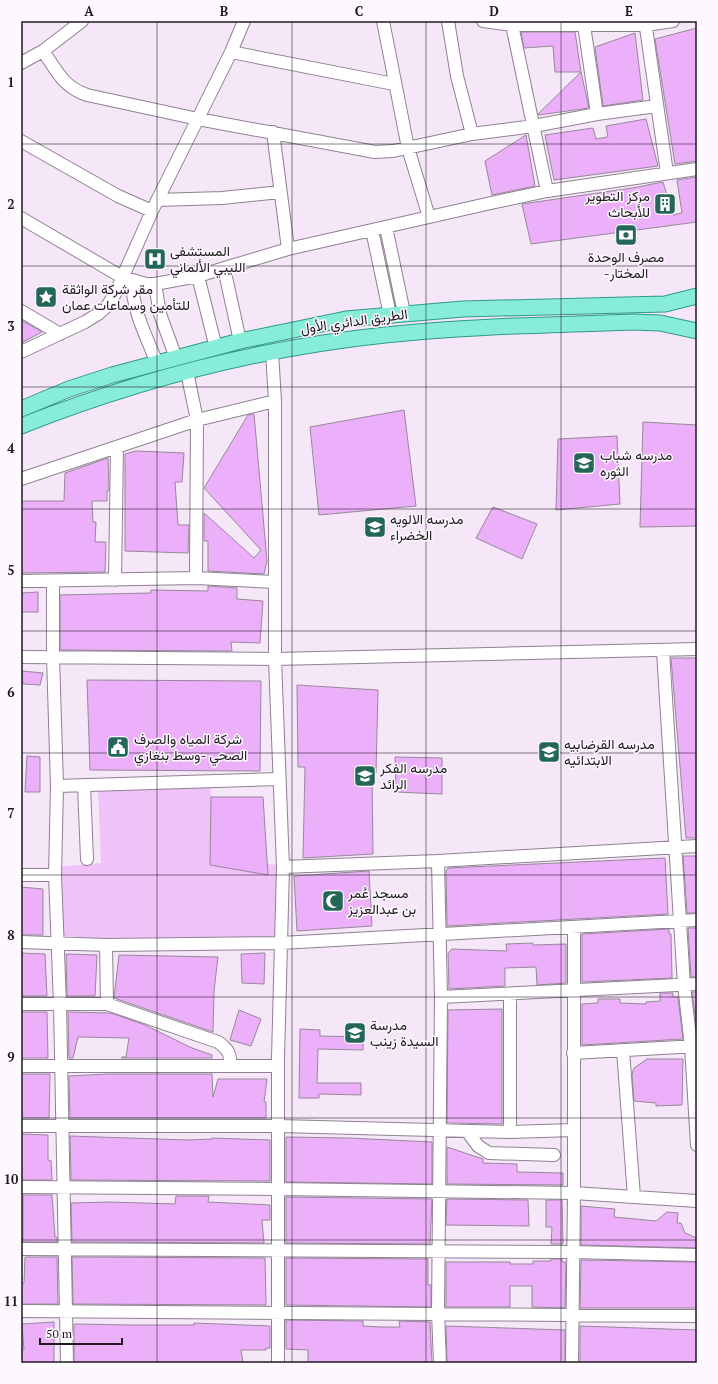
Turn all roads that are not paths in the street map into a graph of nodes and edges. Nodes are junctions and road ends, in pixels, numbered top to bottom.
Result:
1 (82, 21) edge
2 (244, 21) edge
3 (383, 21) edge
4 (448, 21) edge
5 (483, 21) edge
6 (673, 21) edge
7 (513, 23) edge
8 (645, 23) edge
9 (584, 25) junction
10 (43, 51) junction
11 (232, 52) junction
12 (21, 63) edge
13 (394, 84) junction
14 (657, 106) junction
15 (597, 114) junction
16 (198, 120) junction
17 (534, 126) junction
18 (273, 132) junction
19 (472, 134) junction
20 (21, 142) edge
21 (408, 148) junction
22 (697, 169) edge
23 (667, 173) junction
24 (547, 191) junction
25 (280, 192) junction
26 (154, 205) junction
27 (429, 217) junction
28 (21, 218) edge
29 (386, 227) junction
30 (372, 230) junction
31 (288, 250) junction
32 (224, 268) junction
33 (198, 276) junction
34 (127, 279) junction
35 (154, 284) junction
36 (697, 296) edge
37 (21, 311) edge
38 (397, 314) junction
39 (697, 331) edge
40 (60, 334) junction
41 (240, 341) junction
42 (216, 348) junction
43 (21, 352) edge
44 (272, 352) junction
45 (176, 358) junction
46 (157, 362) junction
47 (187, 372) junction
48 (275, 401) junction
49 (21, 409) edge
50 (197, 420) junction
51 (21, 426) edge
52 (117, 448) junction
53 (21, 479) edge
54 (196, 578) junction
55 (21, 580) edge
56 (53, 580) junction
57 (115, 580) junction
58 (275, 582) junction
59 (697, 649) edge
60 (662, 651) junction
61 (53, 656) junction
62 (21, 657) edge
63 (275, 659) junction
64 (279, 779) junction
65 (84, 785) junction
66 (57, 786) junction
67 (697, 846) edge
68 (677, 848) junction
69 (86, 859) dead end
70 (438, 861) junction
71 (283, 867) junction
72 (21, 875) edge
73 (55, 875) junction
74 (680, 920) junction
75 (697, 920) edge
76 (574, 926) junction
77 (440, 933) junction
78 (21, 942) edge
79 (58, 943) junction
80 (281, 943) junction
81 (106, 944) junction
82 (697, 984) edge
83 (684, 985) junction
84 (573, 991) junction
85 (510, 994) junction
86 (441, 997) junction
87 (21, 1004) edge
88 (60, 1004) junction
89 (107, 1004) junction
90 (694, 1046) edge
91 (623, 1050) junction
92 (573, 1053) junction
93 (21, 1066) edge
94 (61, 1066) junction
95 (230, 1066) junction
96 (278, 1066) junction
97 (21, 1126) edge
98 (62, 1126) junction
99 (279, 1126) junction
100 (439, 1130) junction
101 (574, 1130) junction
102 (467, 1131) junction
103 (510, 1132) junction
104 (697, 1145) edge
105 (554, 1155) dead end
106 (21, 1187) edge
107 (63, 1188) junction
108 (278, 1189) junction
109 (440, 1192) junction
110 (574, 1194) junction
111 (634, 1197) junction
112 (697, 1201) edge
113 (21, 1249) edge
114 (66, 1250) junction
115 (278, 1250) junction
116 (439, 1252) junction
117 (573, 1252) junction
118 (697, 1255) edge
119 (21, 1311) edge
120 (66, 1312) junction
121 (438, 1313) junction
122 (279, 1314) junction
123 (573, 1314) junction
124 (697, 1316) edge
125 (68, 1363) edge
126 (278, 1363) edge
127 (440, 1363) edge
128 (572, 1363) edge

1 - 10 street
2 - 11 street
3 - 13 street
4 - 19 street
5 - 7 street
6 - 8 street
7 - 9 street
7 - 17 street
8 - 9 street
8 - 14 street
9 - 15 street
10 - 12 street
10 - 16 street
11 - 13 street
11 - 16 street
13 - 21 street
14 - 15 street
14 - 23 street
15 - 17 street
16 - 18 street
16 - 26 street
17 - 19 street
17 - 24 street
18 - 21 street
18 - 25 street
19 - 21 street
20 - 26 street
21 - 27 street
22 - 23 street
23 - 24 street
24 - 27 street
25 - 26 street
25 - 31 street
26 - 34 street
27 - 29 street
28 - 34 street
29 - 30 street
29 - 38 street
30 - 31 street
30 - 38 street
31 - 32 street
32 - 33 street
32 - 41 street
33 - 35 street
33 - 42 street
34 - 35 street
34 - 40 street
34 - 46 street
35 - 45 street
36 - 38 main road, الطريق الدائري الأول
37 - 40 street
38 - 41 main road, الطريق الدائري الأول
39 - 44 main road, الطريق الدائري الأول
40 - 43 street
41 - 42 main road, الطريق الدائري الأول
42 - 45 main road, الطريق الدائري الأول
44 - 47 main road, الطريق الدائري الأول
44 - 48 street
45 - 46 main road, الطريق الدائري الأول
46 - 49 main road, الطريق الدائري الأول
47 - 50 street
47 - 51 main road, الطريق الدائري الأول
48 - 50 street
48 - 58 street
50 - 52 street
50 - 54 street
52 - 53 street
52 - 57 street
54 - 57 street
54 - 58 street
55 - 56 street
56 - 57 street
56 - 61 street
58 - 63 street
59 - 60 street
60 - 63 street
60 - 68 street
61 - 62 street
61 - 63 street
61 - 66 street
63 - 64 street
64 - 65 street
64 - 71 street
65 - 66 street
65 - 69 street
66 - 73 street
67 - 68 street
68 - 70 street
68 - 74 street
70 - 71 street
70 - 77 street
71 - 80 street
72 - 73 street
73 - 79 street
74 - 75 street
74 - 76 street
74 - 83 street
76 - 77 street
76 - 84 street
77 - 80 street
77 - 86 street
78 - 79 street
79 - 81 street
79 - 88 street
80 - 81 street
80 - 96 street
81 - 89 street
82 - 83 street
83 - 84 street
83 - 90 street
84 - 85 street
84 - 92 street
85 - 86 street
85 - 103 street
86 - 100 street
87 - 88 street
88 - 89 street
88 - 94 street
89 - 95 street
90 - 91 street
90 - 104 street
91 - 92 street
91 - 111 street
92 - 101 street
93 - 94 street
94 - 95 street
94 - 98 street
95 - 96 street
96 - 99 street
97 - 98 street
98 - 99 street
98 - 107 street
99 - 100 street
99 - 108 street
100 - 102 street
100 - 109 street
101 - 103 street
101 - 110 street
102 - 103 street
102 - 105 street
106 - 107 street
107 - 108 street
107 - 114 street
108 - 109 street
108 - 115 street
109 - 110 street
109 - 116 street
110 - 111 street
110 - 117 street
111 - 112 street
113 - 114 street
114 - 115 street
114 - 120 street
115 - 116 street
115 - 122 street
116 - 117 street
116 - 121 street
117 - 118 street
117 - 123 street
119 - 120 street
120 - 122 street
120 - 125 street
121 - 122 street
121 - 123 street
121 - 127 street
122 - 126 street
123 - 124 street
123 - 128 street

